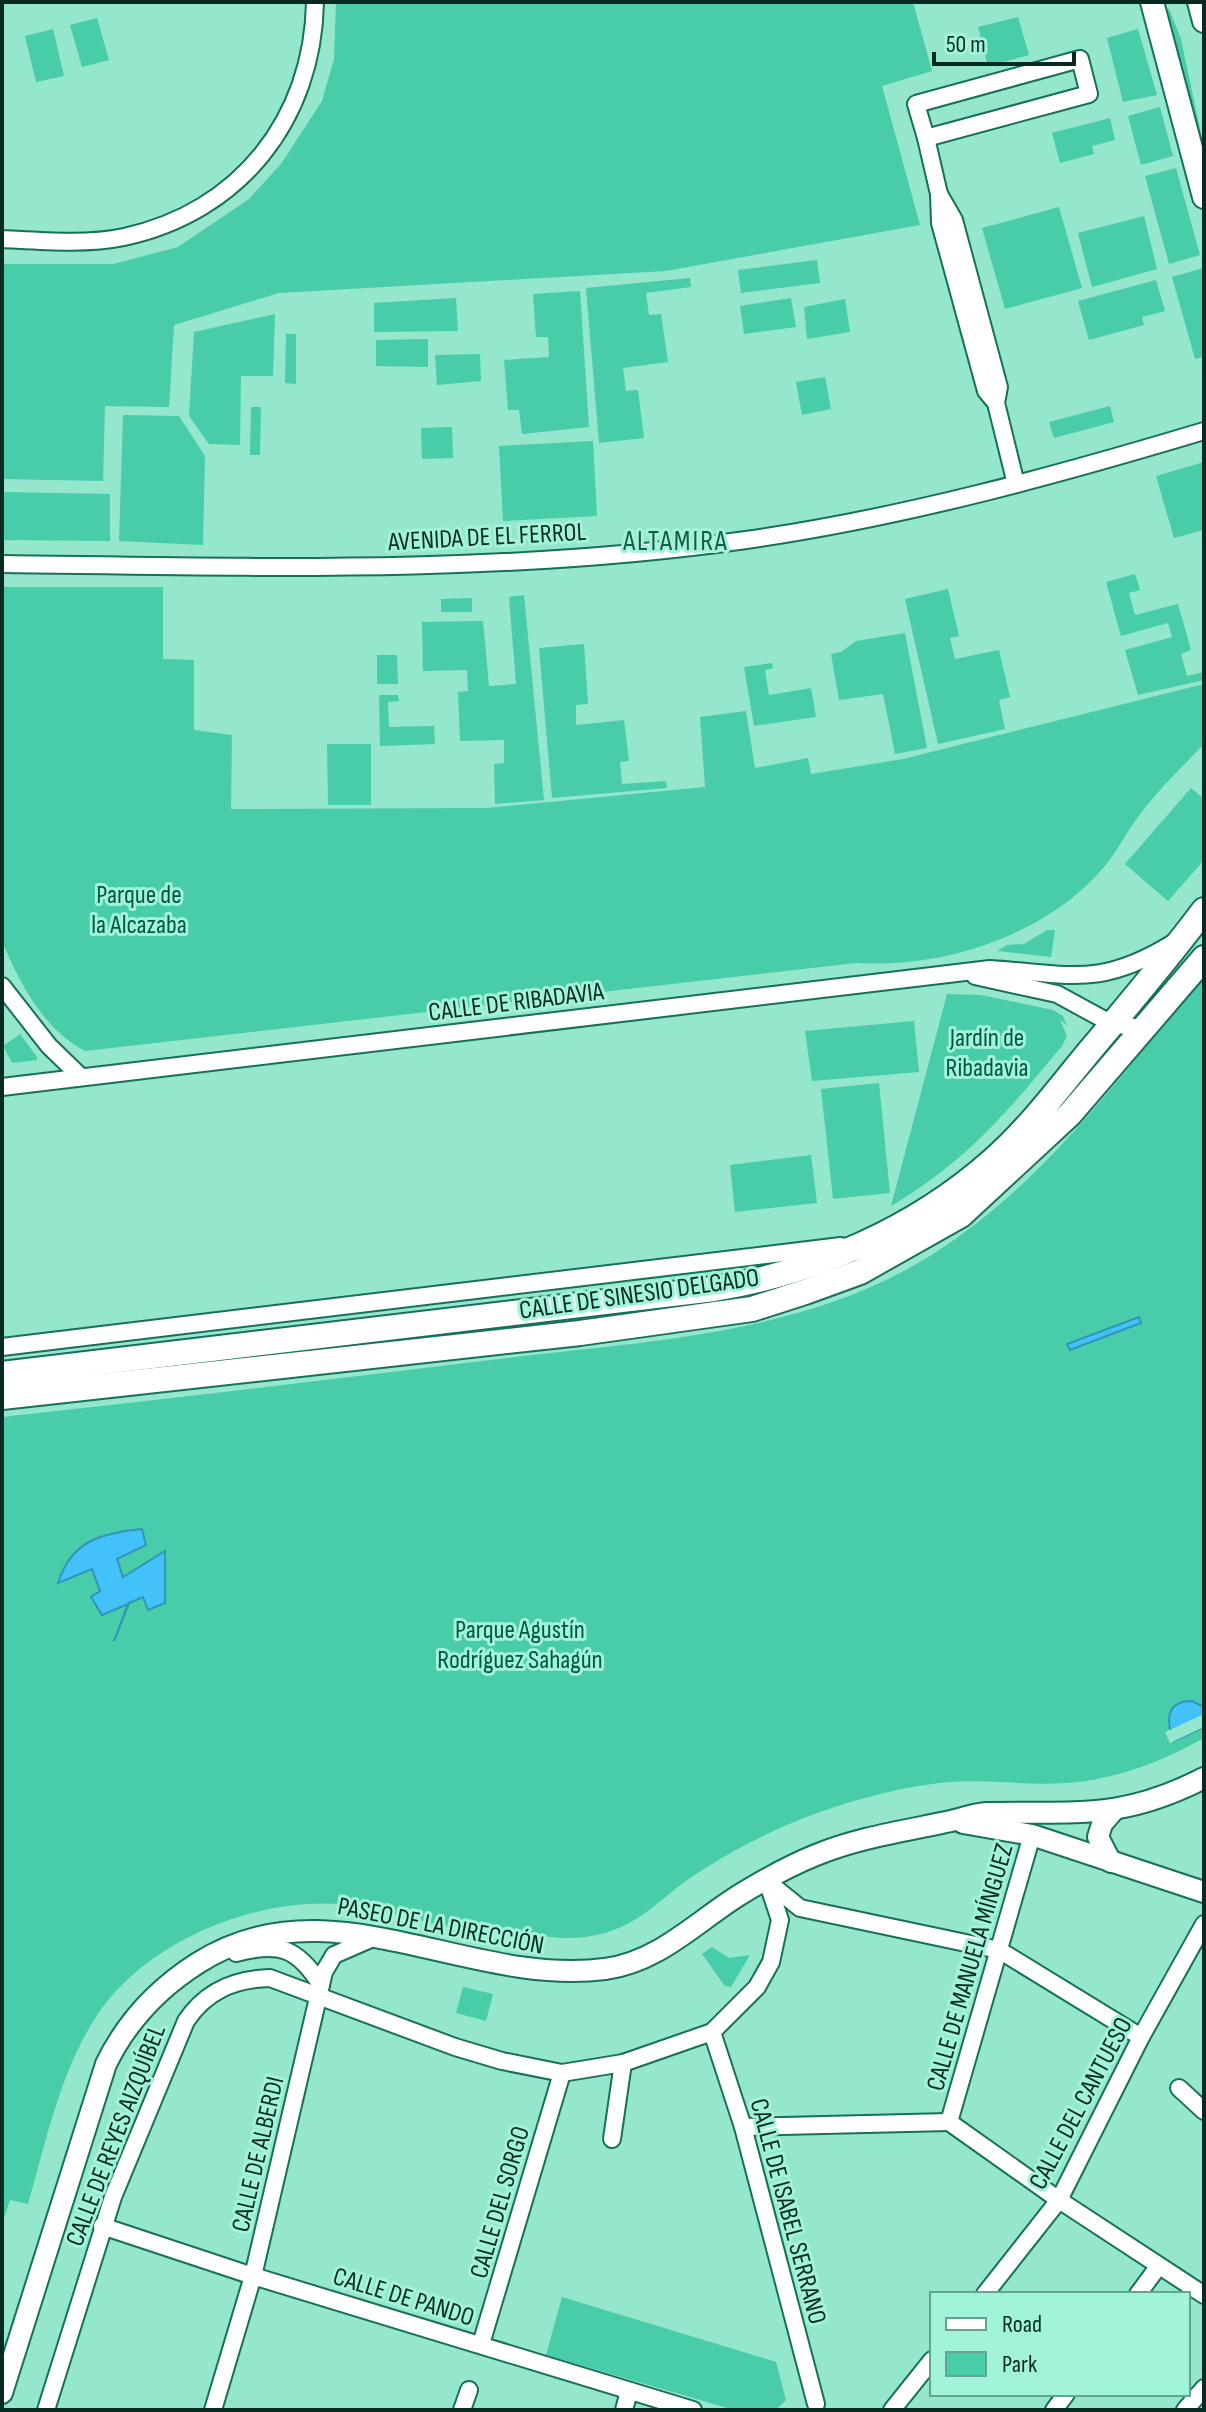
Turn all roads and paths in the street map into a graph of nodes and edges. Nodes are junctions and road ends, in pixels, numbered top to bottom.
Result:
1 (315, 2) edge
2 (1152, 2) edge
3 (1199, 2) edge
4 (1204, 21) edge
5 (926, 138) junction
6 (1204, 197) edge
7 (2, 239) edge
8 (1204, 431) edge
9 (1016, 484) junction
10 (2, 564) edge
11 (1204, 910) edge
12 (1185, 935) junction
13 (1204, 958) edge
14 (957, 972) junction
15 (3, 991) edge
16 (1112, 1024) junction
17 (1141, 1028) junction
18 (81, 1077) junction
19 (2, 1087) edge
20 (866, 1243) junction
21 (2, 1347) edge
22 (2, 1374) edge
23 (2, 1397) edge
24 (1204, 1778) edge
25 (1115, 1809) junction
26 (952, 1821) junction
27 (1032, 1835) junction
28 (1111, 1862) junction
29 (767, 1881) junction
30 (1204, 1892) edge
31 (1204, 1924) edge
32 (377, 1936) junction
33 (999, 1950) junction
34 (185, 1970) junction
35 (319, 1991) junction
36 (712, 2032) junction
37 (1141, 2037) junction
38 (623, 2063) junction
39 (562, 2073) junction
40 (1179, 2088) dead end
41 (1204, 2111) edge
42 (949, 2122) junction
43 (743, 2127) junction
44 (612, 2139) dead end
45 (1059, 2200) junction
46 (102, 2226) junction
47 (1158, 2267) junction
48 (253, 2276) junction
49 (987, 2292) edge
50 (1139, 2292) edge
51 (1204, 2295) edge
52 (481, 2344) junction
53 (930, 2362) edge
54 (1204, 2388) edge
55 (469, 2390) dead end
56 (629, 2391) junction
57 (2, 2393) edge
58 (818, 2408) edge
59 (46, 2410) edge
60 (213, 2410) edge
61 (462, 2410) edge
62 (624, 2410) edge
63 (693, 2410) edge
64 (892, 2410) edge
65 (1185, 2410) edge

1 - 7 street
2 - 6 main road
3 - 4 main road
5 - 5 street
5 - 9 street
8 - 9 street, AVENIDA DE EL FERROL
9 - 10 street, AVENIDA DE EL FERROL
11 - 12 main road, CALLE DE SINESIO DELGADO
12 - 14 street, CALLE DE RIBADAVIA
12 - 16 main road, CALLE DE SINESIO DELGADO
13 - 17 main road, CALLE DE SINESIO DELGADO
14 - 16 street, CALLE DE RIBADAVIA
14 - 18 street, CALLE DE RIBADAVIA
15 - 18 street
16 - 17 street, CALLE DE RIBADAVIA
16 - 20 main road, CALLE DE SINESIO DELGADO
17 - 23 main road, CALLE DE SINESIO DELGADO
18 - 19 street, CALLE DE RIBADAVIA
20 - 21 street, CALLE DE SINESIO DELGADO
20 - 22 main road, CALLE DE SINESIO DELGADO
24 - 25 street, PASEO DE LA DIRECCIÓN
25 - 26 street, PASEO DE LA DIRECCIÓN
25 - 28 street
26 - 27 street, PASEO DE LA DIRECCIÓN
26 - 29 street, PASEO DE LA DIRECCIÓN
27 - 28 street, PASEO DE LA DIRECCIÓN
27 - 33 street, CALLE DE MANUELA MÍNGUEZ
28 - 30 street, PASEO DE LA DIRECCIÓN
29 - 32 street, PASEO DE LA DIRECCIÓN
29 - 33 street
29 - 36 street, PASEO DE LA DIRECCIÓN
31 - 37 street, CALLE DEL CANTUESO
32 - 34 street, PASEO DE LA DIRECCIÓN
32 - 35 street, CALLE DE ALBERDI
33 - 37 street
33 - 42 street, CALLE DE MANUELA MÍNGUEZ
34 - 35 street, PASEO DE LA DIRECCIÓN
34 - 57 street, PASEO DE LA DIRECCIÓN
35 - 39 street, PASEO DE LA DIRECCIÓN
35 - 46 street, CALLE DE REYES AIZQUÍBEL
35 - 48 street, CALLE DE ALBERDI
36 - 38 street, PASEO DE LA DIRECCIÓN
36 - 43 street, CALLE DE ISABEL SERRANO
37 - 45 street, CALLE DEL CANTUESO
38 - 39 street, PASEO DE LA DIRECCIÓN
38 - 44 street
39 - 52 street, CALLE DEL SORGO
40 - 41 street
42 - 43 street
42 - 45 street, CALLE DE MANUELA MÍNGUEZ
43 - 58 street, CALLE DE ISABEL SERRANO
45 - 47 street, CALLE DE MANUELA MÍNGUEZ
45 - 49 street, CALLE DEL CANTUESO
46 - 48 street, CALLE DE PANDO
46 - 59 street, CALLE DE REYES AIZQUÍBEL
47 - 50 street
47 - 51 street, CALLE DE MANUELA MÍNGUEZ
48 - 52 street, CALLE DE PANDO
48 - 60 street, CALLE DE ALBERDI
52 - 56 street, CALLE DE PANDO
53 - 64 street
54 - 65 street
55 - 61 street
56 - 62 street
56 - 63 street, CALLE DE PANDO

